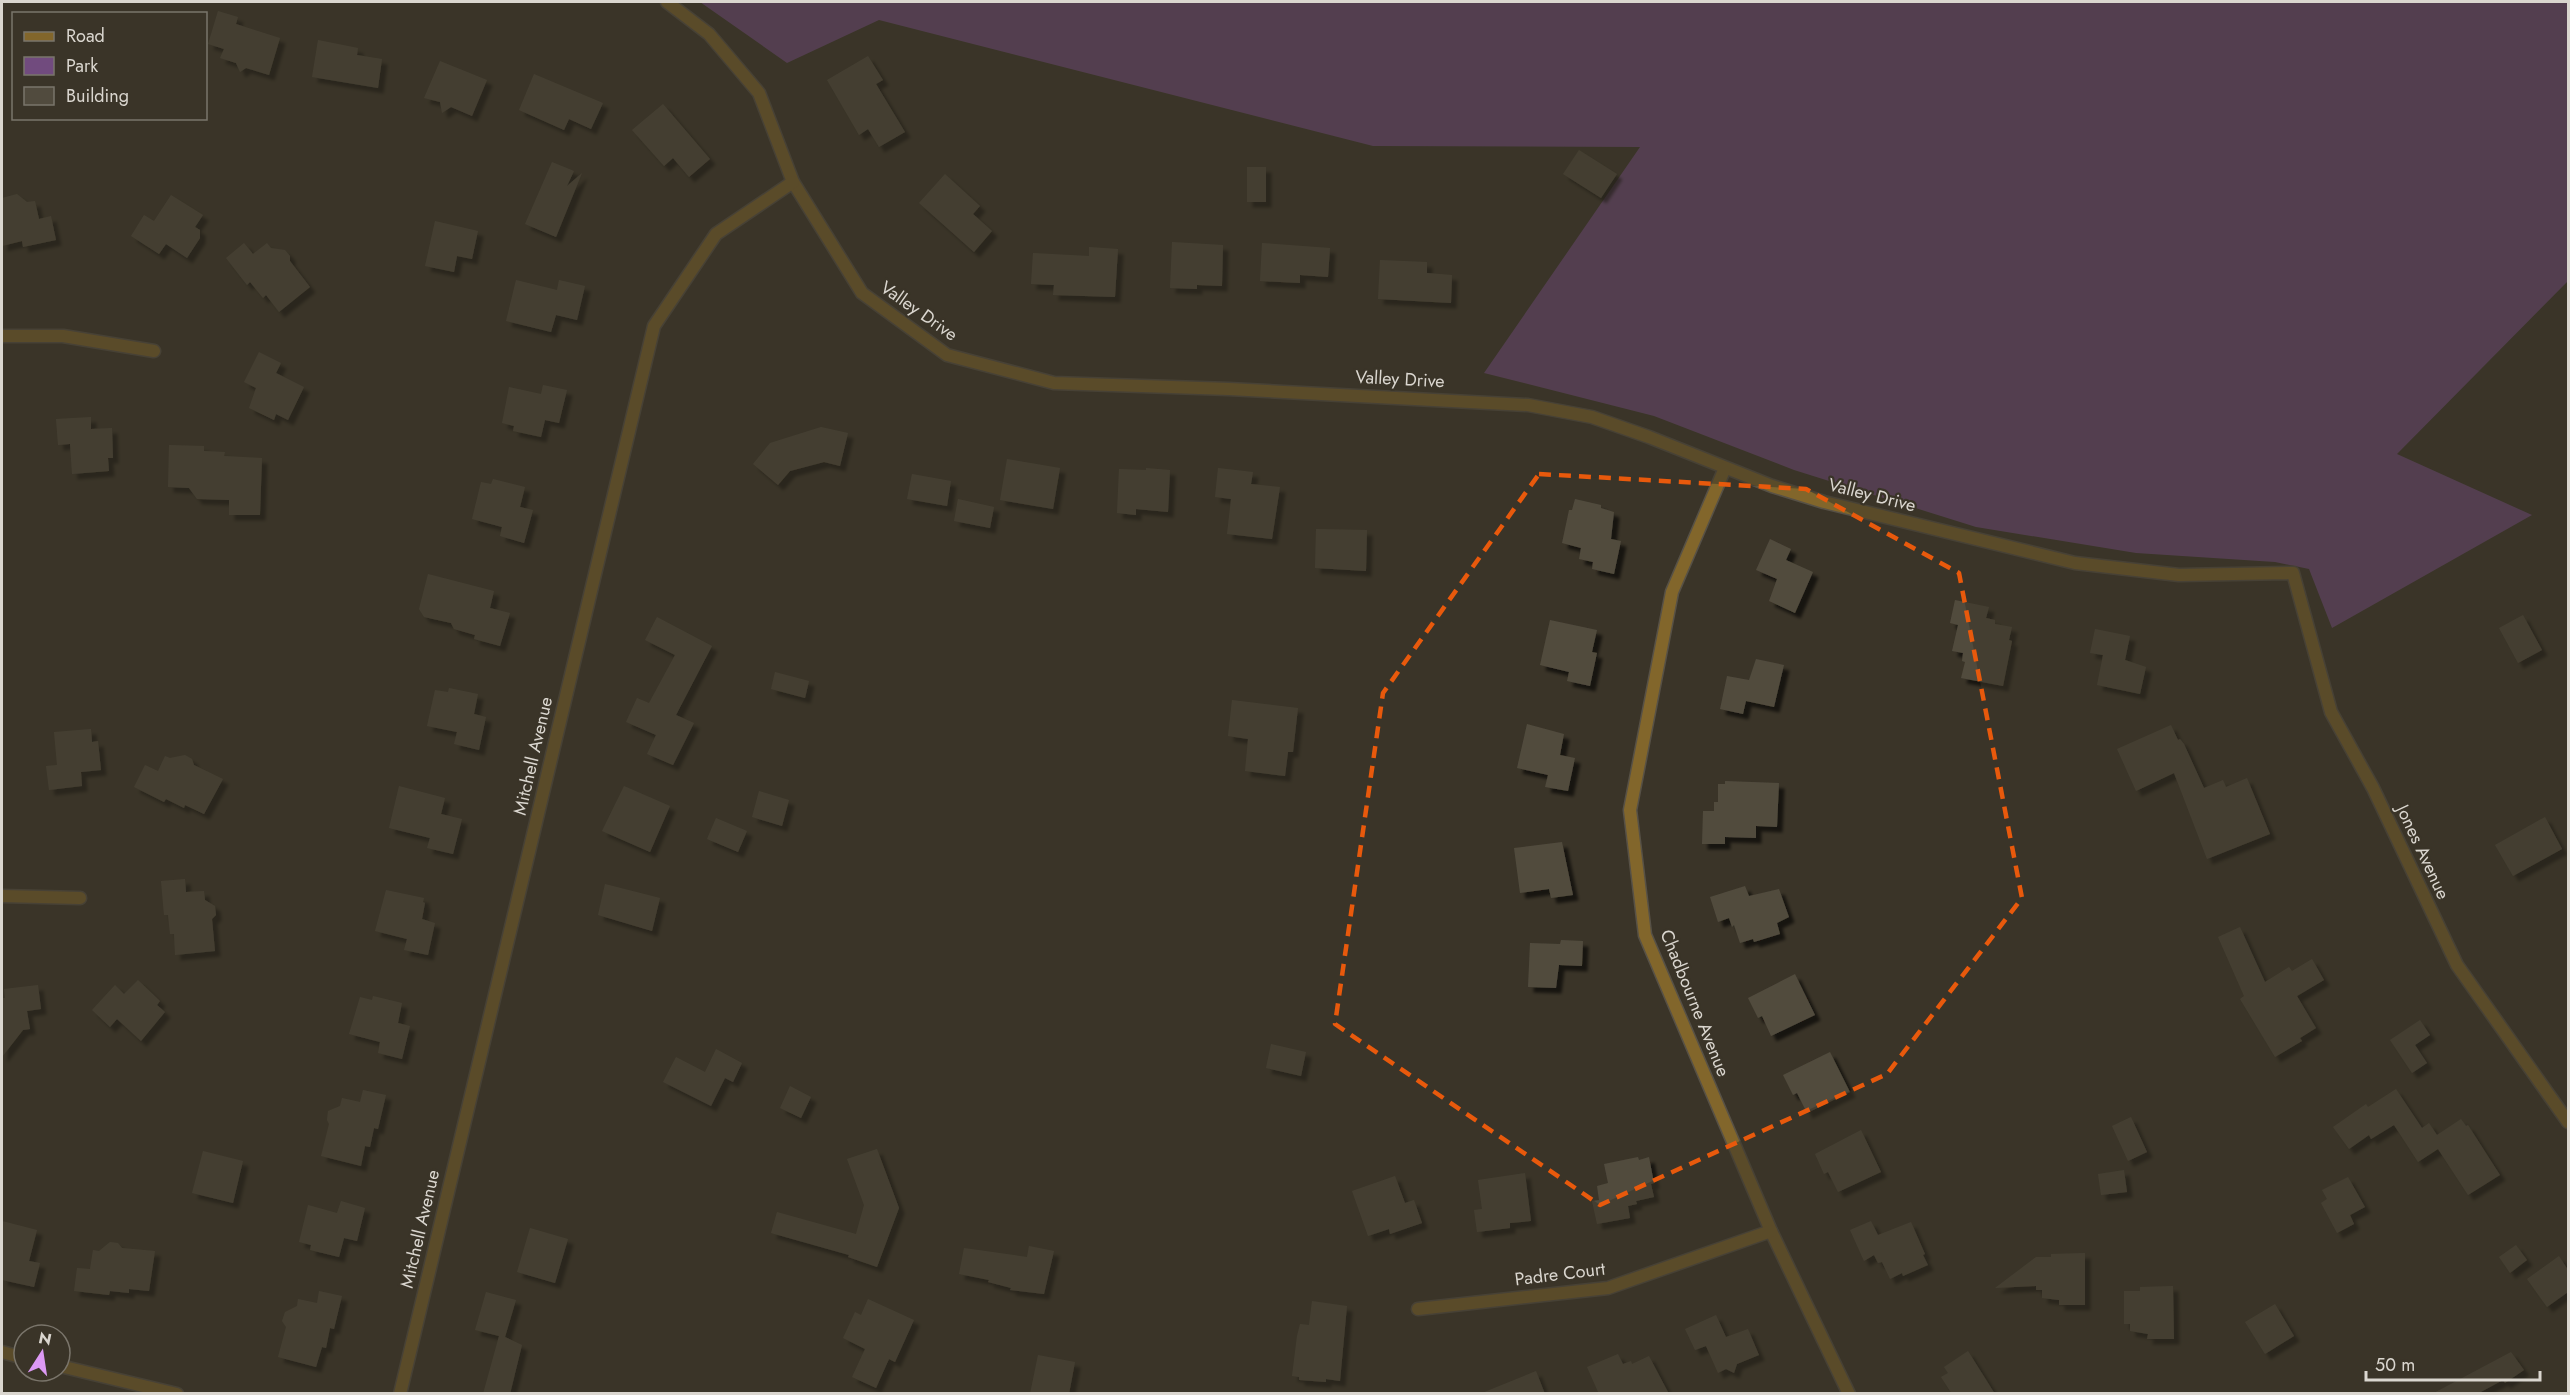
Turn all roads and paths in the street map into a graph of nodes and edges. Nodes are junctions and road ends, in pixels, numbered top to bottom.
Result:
1 (667, 2) edge
2 (793, 182) junction
3 (2, 336) edge
4 (154, 351) dead end
5 (1725, 468) junction
6 (2293, 573) joint
7 (2, 896) edge
8 (80, 898) dead end
9 (2568, 1122) edge
10 (1771, 1231) junction
11 (1418, 1309) dead end
12 (72, 1369) edge
13 (177, 1394) edge
14 (400, 1394) edge
15 (1849, 1394) edge

1 - 2 street, Valley Drive
2 - 5 street, Valley Drive
2 - 14 street, Mitchell Avenue
3 - 4 street
5 - 6 street, Valley Drive
5 - 10 street, Chadbourne Avenue
6 - 9 street, Jones Avenue
7 - 8 street
10 - 11 street, Padre Court
10 - 15 street, Chadbourne Avenue
12 - 13 street

